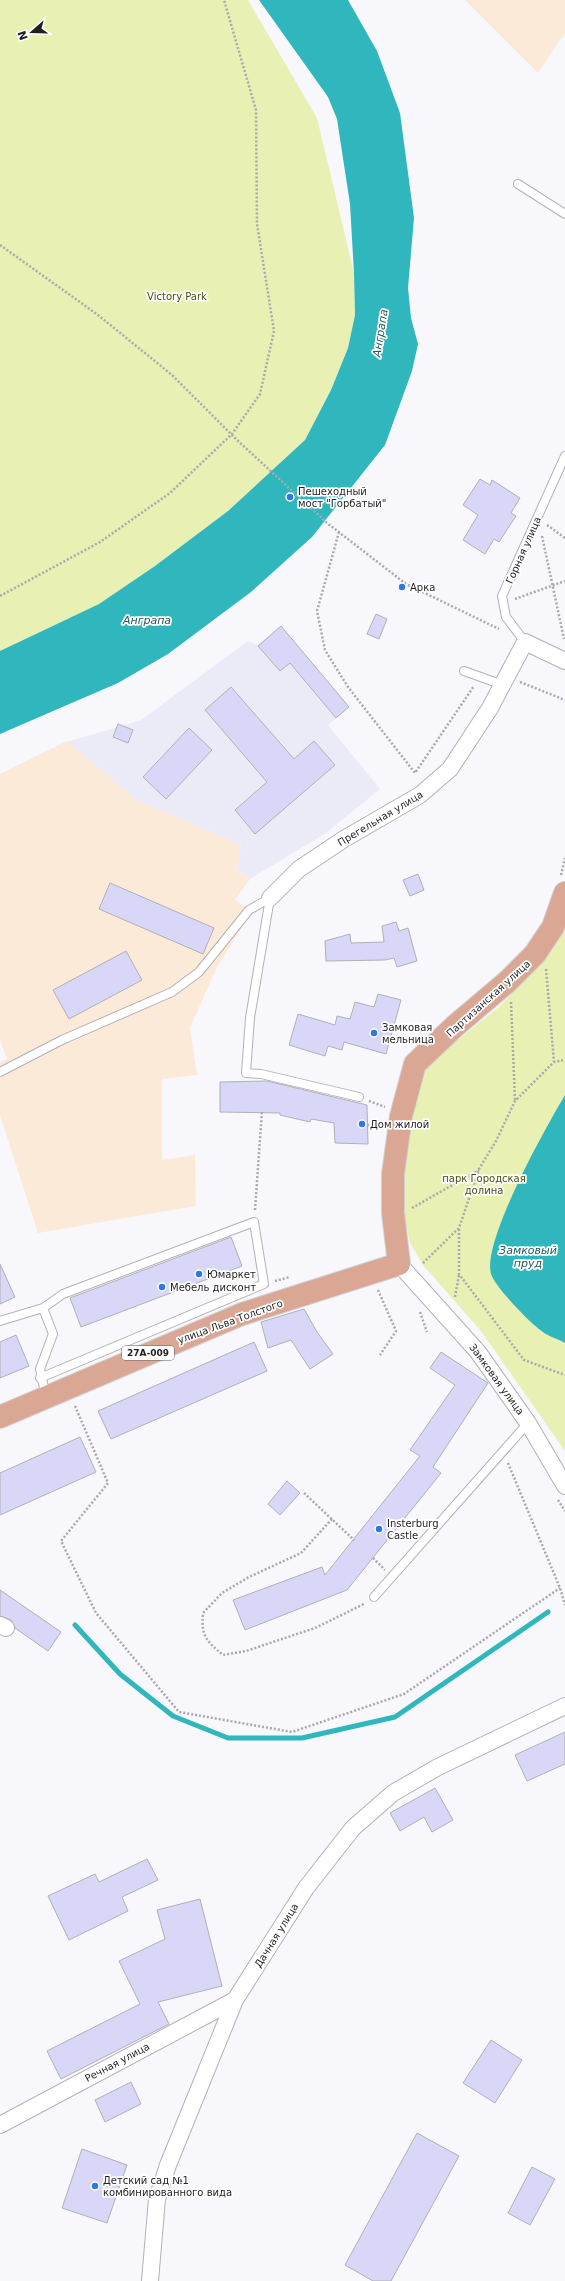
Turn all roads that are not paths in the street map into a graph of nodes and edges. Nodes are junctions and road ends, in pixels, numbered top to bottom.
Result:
1 (518, 184) dead end
2 (565, 214) edge
3 (565, 456) edge
4 (525, 642) junction
5 (565, 661) edge
6 (464, 671) dead end
7 (505, 681) junction
8 (565, 893) edge
9 (270, 898) junction
10 (0, 1072) edge
11 (359, 1097) road end
12 (399, 1264) junction
13 (43, 1308) junction
14 (0, 1321) edge
15 (44, 1388) junction
16 (0, 1417) edge
17 (528, 1423) junction
18 (561, 1492) edge
19 (374, 1597) road end
20 (564, 1707) edge
21 (235, 2000) junction
22 (0, 2125) edge
23 (150, 2281) edge

1 - 2 lane
3 - 4 lane, Горная улица
4 - 5 street
4 - 7 street, Прегельная улица
6 - 7 lane
7 - 9 street, Прегельная улица
8 - 12 main road, Партизанская улица
9 - 10 lane
9 - 11 lane
12 - 15 main road, улица Льва Толстого / 27А-009
12 - 17 street, Замковая улица
13 - 14 lane
13 - 15 lane
13 - 15 lane
15 - 16 main road, улица Льва Толстого / 27А-009
17 - 18 street, Замковая улица
17 - 19 lane
20 - 21 street, Дачная улица
21 - 22 street, Речная улица
21 - 23 street, Дачная улица

